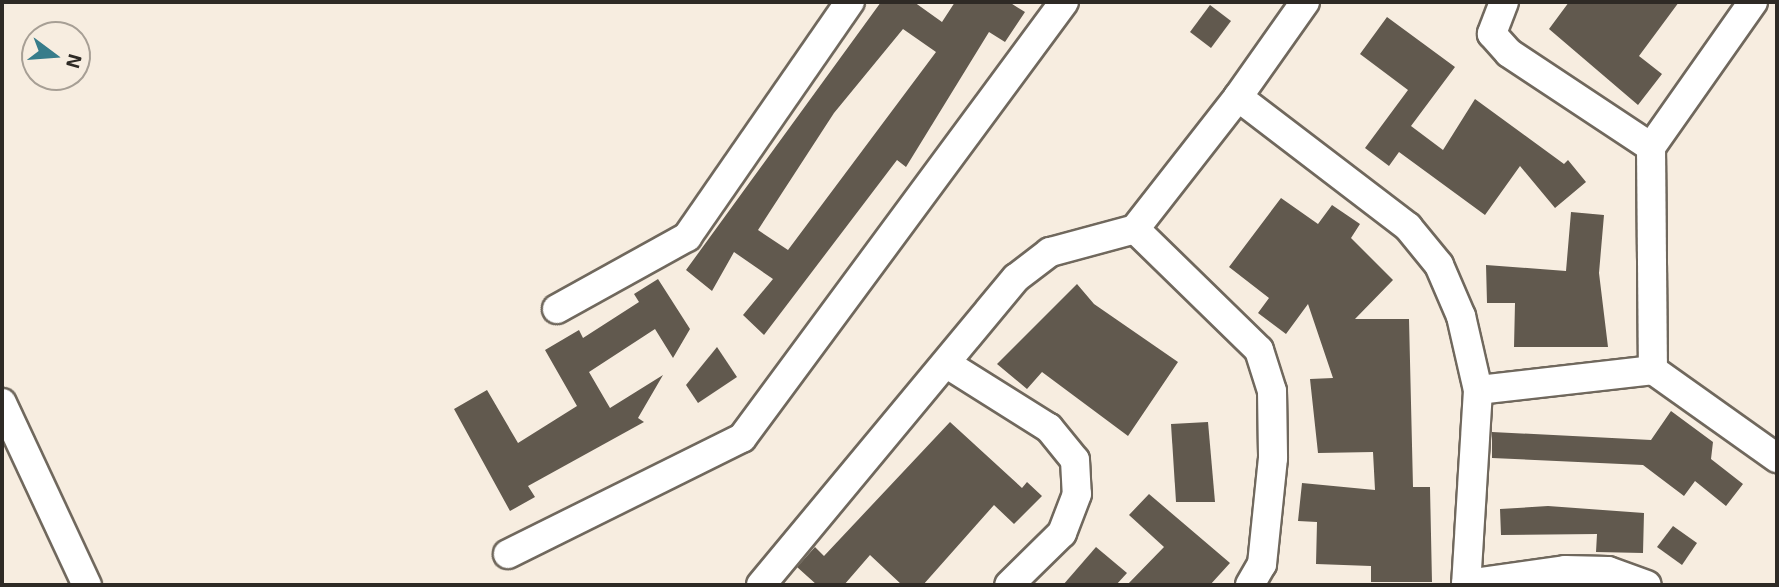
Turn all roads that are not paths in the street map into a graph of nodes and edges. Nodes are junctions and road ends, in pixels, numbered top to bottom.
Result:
1 (850, 2) edge
2 (1064, 2) edge
3 (1305, 2) edge
4 (1504, 2) edge
5 (1752, 2) edge
6 (1238, 97) junction
7 (1651, 148) junction
8 (1135, 229) junction
9 (557, 309) dead end
10 (947, 364) junction
11 (1653, 370) junction
12 (1478, 390) junction
13 (2, 403) edge
14 (1777, 458) edge
15 (508, 554) dead end
16 (1466, 584) edge
17 (86, 585) edge
18 (761, 585) edge
19 (1009, 585) edge
20 (1250, 585) edge
21 (1647, 585) edge

1 - 9 street
2 - 15 street
3 - 6 street
4 - 7 street
5 - 7 street
6 - 8 street
6 - 12 street
7 - 11 street
8 - 10 street
8 - 20 street
10 - 18 street
10 - 19 street
11 - 12 street
11 - 14 street
12 - 16 street
13 - 17 street
16 - 21 street

